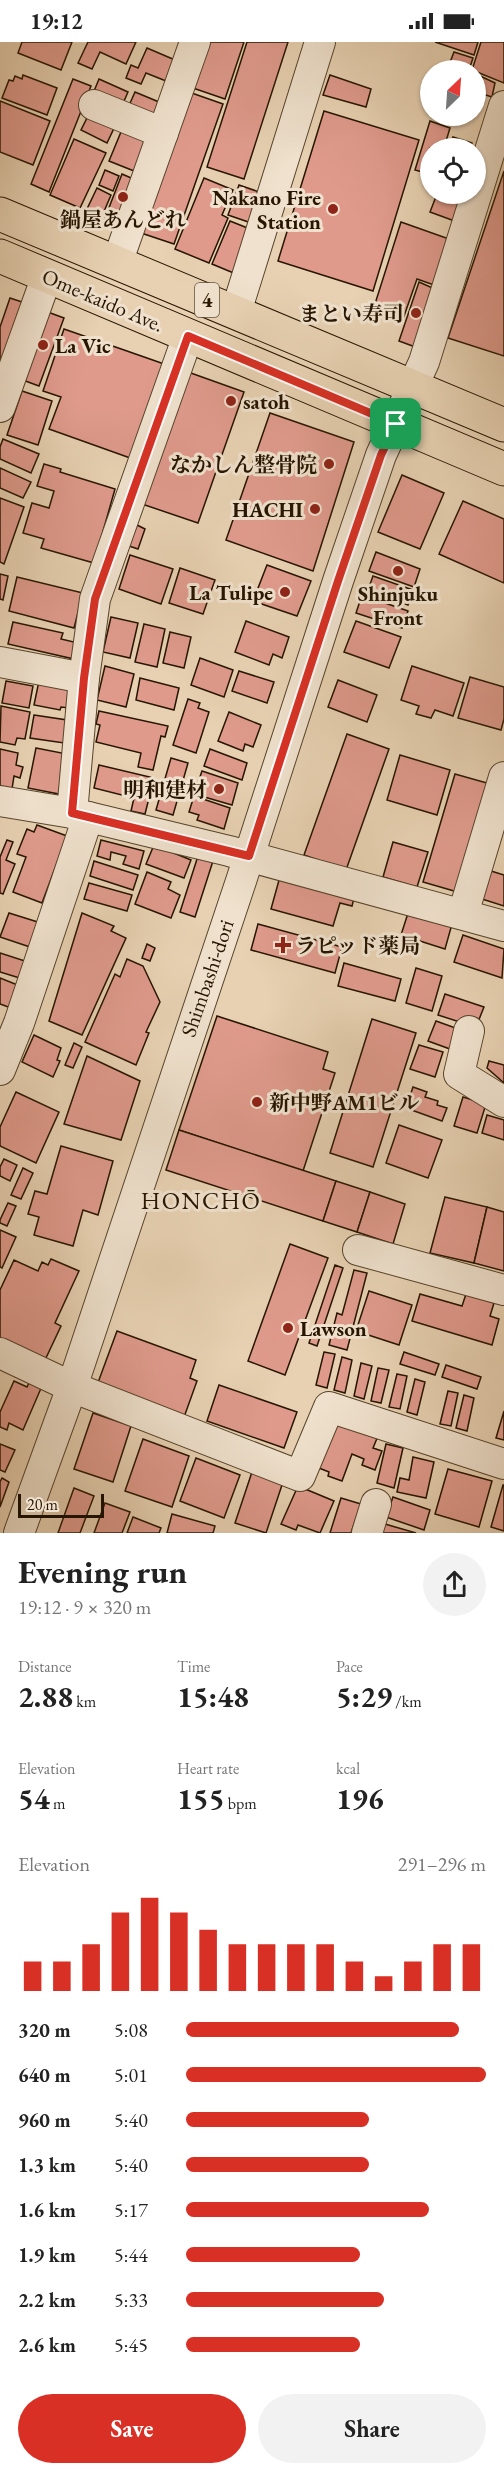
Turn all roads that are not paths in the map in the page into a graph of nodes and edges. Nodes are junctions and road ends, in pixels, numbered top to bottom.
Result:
1 (195, 42) edge
2 (320, 42) edge
3 (94, 105) dead end
4 (504, 106) edge
5 (163, 133) junction
6 (0, 214) edge
7 (0, 256) edge
8 (117, 263) junction
9 (47, 276) junction
10 (236, 312) junction
11 (188, 336) junction
12 (415, 386) junction
13 (0, 407) edge
14 (396, 424) junction
15 (504, 425) edge
16 (504, 469) edge
17 (0, 662) edge
18 (84, 678) junction
19 (504, 777) edge
20 (0, 801) edge
21 (80, 815) junction
22 (249, 856) junction
23 (463, 914) junction
24 (504, 926) edge
25 (10, 1018) edge
26 (469, 1031) dead end
27 (0, 1070) edge
28 (504, 1102) edge
29 (358, 1250) dead end
30 (504, 1290) edge
31 (0, 1353) edge
32 (72, 1388) junction
33 (504, 1464) edge
34 (376, 1504) dead end
35 (19, 1533) edge
36 (367, 1533) edge

1 - 5 street
2 - 10 street
3 - 5 street
4 - 12 street, Shimbashi-dori
5 - 8 street
6 - 8 main road, Ome-kaido Ave. / 4
7 - 9 main road, Ome-kaido Ave. / 4
8 - 10 main road, Ome-kaido Ave. / 4
9 - 11 main road, Ome-kaido Ave. / 4
9 - 13 street
10 - 12 main road, Ome-kaido Ave. / 4
11 - 14 main road, Ome-kaido Ave. / 4
11 - 18 street
12 - 14 street, Shimbashi-dori
12 - 15 main road, Ome-kaido Ave. / 4
14 - 16 main road, Ome-kaido Ave. / 4
14 - 22 street, Shimbashi-dori
17 - 18 street
18 - 21 street
19 - 23 street
20 - 21 street
21 - 22 street
21 - 25 street
22 - 23 street
22 - 32 street, Shimbashi-dori
23 - 24 street
25 - 27 street
26 - 28 street
29 - 30 street
31 - 32 street
32 - 33 street
32 - 35 street, Shimbashi-dori
34 - 36 street

